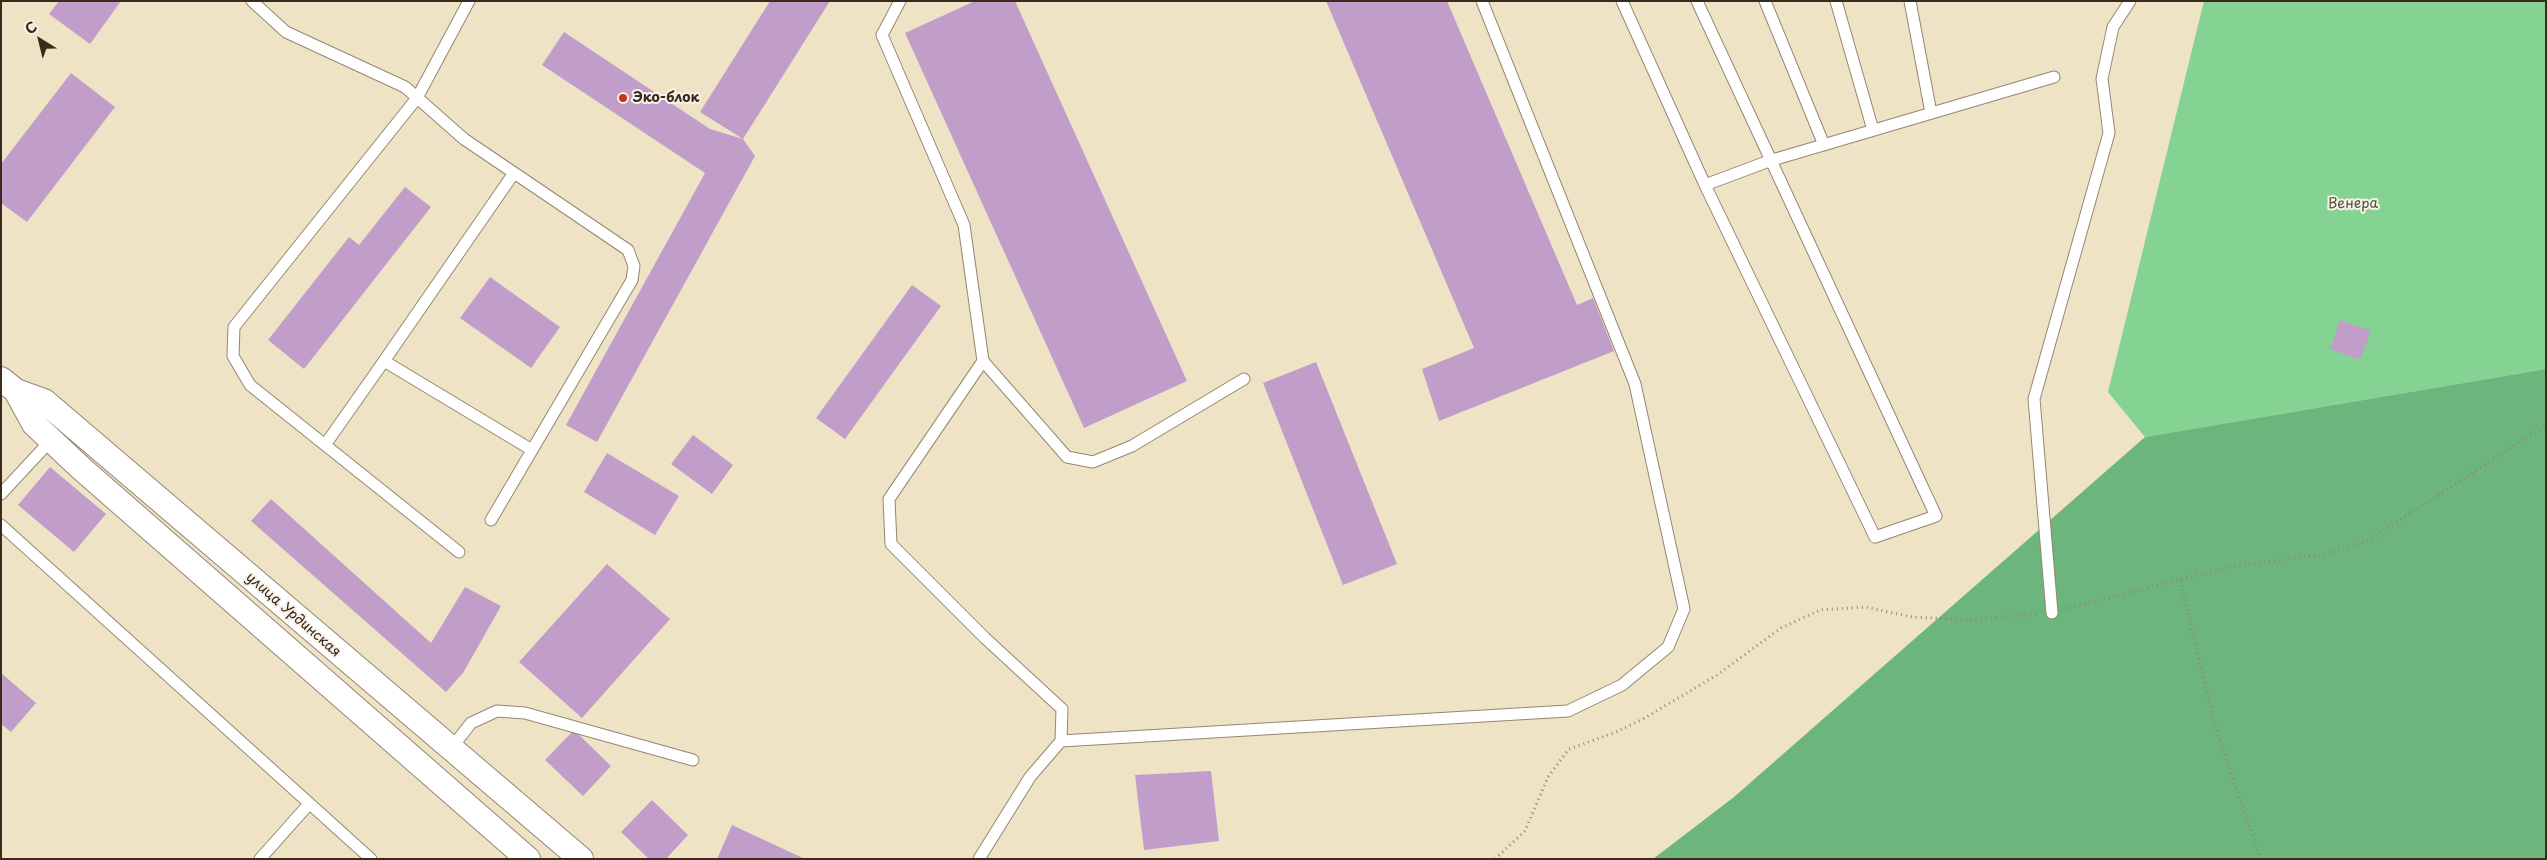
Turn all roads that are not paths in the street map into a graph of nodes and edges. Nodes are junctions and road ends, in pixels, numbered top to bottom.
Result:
1 (252, 1) edge
2 (469, 1) edge
3 (900, 1) edge
4 (1482, 1) edge
5 (1622, 1) edge
6 (1697, 1) edge
7 (1765, 1) edge
8 (1836, 1) edge
9 (1910, 1) edge
10 (2130, 1) edge
11 (2054, 77) dead end
12 (417, 98) junction
13 (1931, 113) junction
14 (1873, 130) junction
15 (1824, 145) junction
16 (1769, 161) junction
17 (514, 173) junction
18 (1705, 184) junction
19 (384, 361) junction
20 (983, 361) junction
21 (1244, 379) dead end
22 (8, 385) edge
23 (65, 420) junction
24 (52, 439) junction
25 (325, 445) junction
26 (532, 450) junction
27 (1, 494) edge
28 (491, 520) dead end
29 (1, 526) edge
30 (459, 552) dead end
31 (2052, 613) road end
32 (1061, 741) junction
33 (450, 750) junction
34 (693, 760) dead end
35 (308, 804) junction
36 (260, 859) edge
37 (371, 859) edge
38 (528, 859) edge
39 (581, 859) edge
40 (979, 859) edge

1 - 12 lane
2 - 12 lane
3 - 20 lane
4 - 32 lane
5 - 18 lane
6 - 16 lane
7 - 15 lane
8 - 14 lane
9 - 13 lane
10 - 31 lane
11 - 13 lane
12 - 17 lane
12 - 25 lane
13 - 14 lane
14 - 15 lane
15 - 16 lane
16 - 18 lane
16 - 18 lane
17 - 19 lane
17 - 26 lane
19 - 25 lane
19 - 26 lane
20 - 21 lane
20 - 32 lane
22 - 23 street, улица Урдинская
22 - 24 street
23 - 24 lane
23 - 33 street, улица Урдинская
24 - 27 lane
24 - 38 street
25 - 30 lane
26 - 28 lane
29 - 35 lane
32 - 40 lane
33 - 34 lane
33 - 39 street, улица Урдинская
35 - 36 lane
35 - 37 lane

